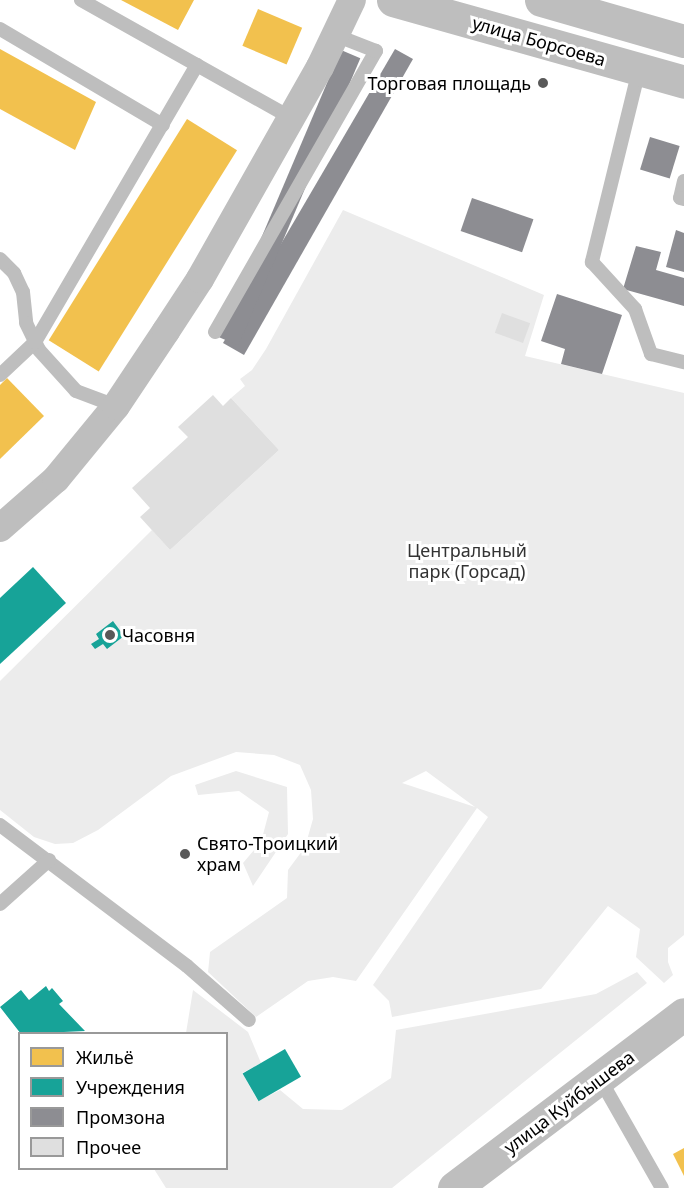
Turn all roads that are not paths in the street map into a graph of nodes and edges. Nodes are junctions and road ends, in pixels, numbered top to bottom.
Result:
1 (81, 0) edge
2 (351, 0) edge
3 (393, 0) edge
4 (541, 0) edge
5 (0, 29) edge
6 (335, 35) junction
7 (684, 41) edge
8 (196, 65) junction
9 (639, 70) junction
10 (684, 82) edge
11 (291, 118) junction
12 (163, 125) junction
13 (684, 181) edge
14 (684, 199) edge
15 (0, 260) edge
16 (215, 332) dead end
17 (35, 342) junction
18 (684, 362) edge
19 (0, 375) edge
20 (116, 406) junction
21 (0, 528) edge
22 (0, 825) edge
23 (49, 860) junction
24 (0, 904) edge
25 (684, 1014) edge
26 (249, 1020) dead end
27 (600, 1079) junction
28 (454, 1188) edge
29 (662, 1188) edge

1 - 8 lane
2 - 6 street
3 - 9 main road, улица Борсоева
4 - 7 main road
5 - 12 lane
6 - 11 street
6 - 16 lane
8 - 11 lane
8 - 12 lane
9 - 10 main road, улица Борсоева
9 - 18 lane
11 - 20 street
12 - 17 lane
13 - 14 lane
15 - 17 lane
17 - 19 lane
17 - 20 lane
20 - 21 street
22 - 23 lane
23 - 24 lane
23 - 26 lane
25 - 27 main road, улица Куйбышева
27 - 28 main road, улица Куйбышева
27 - 29 lane

